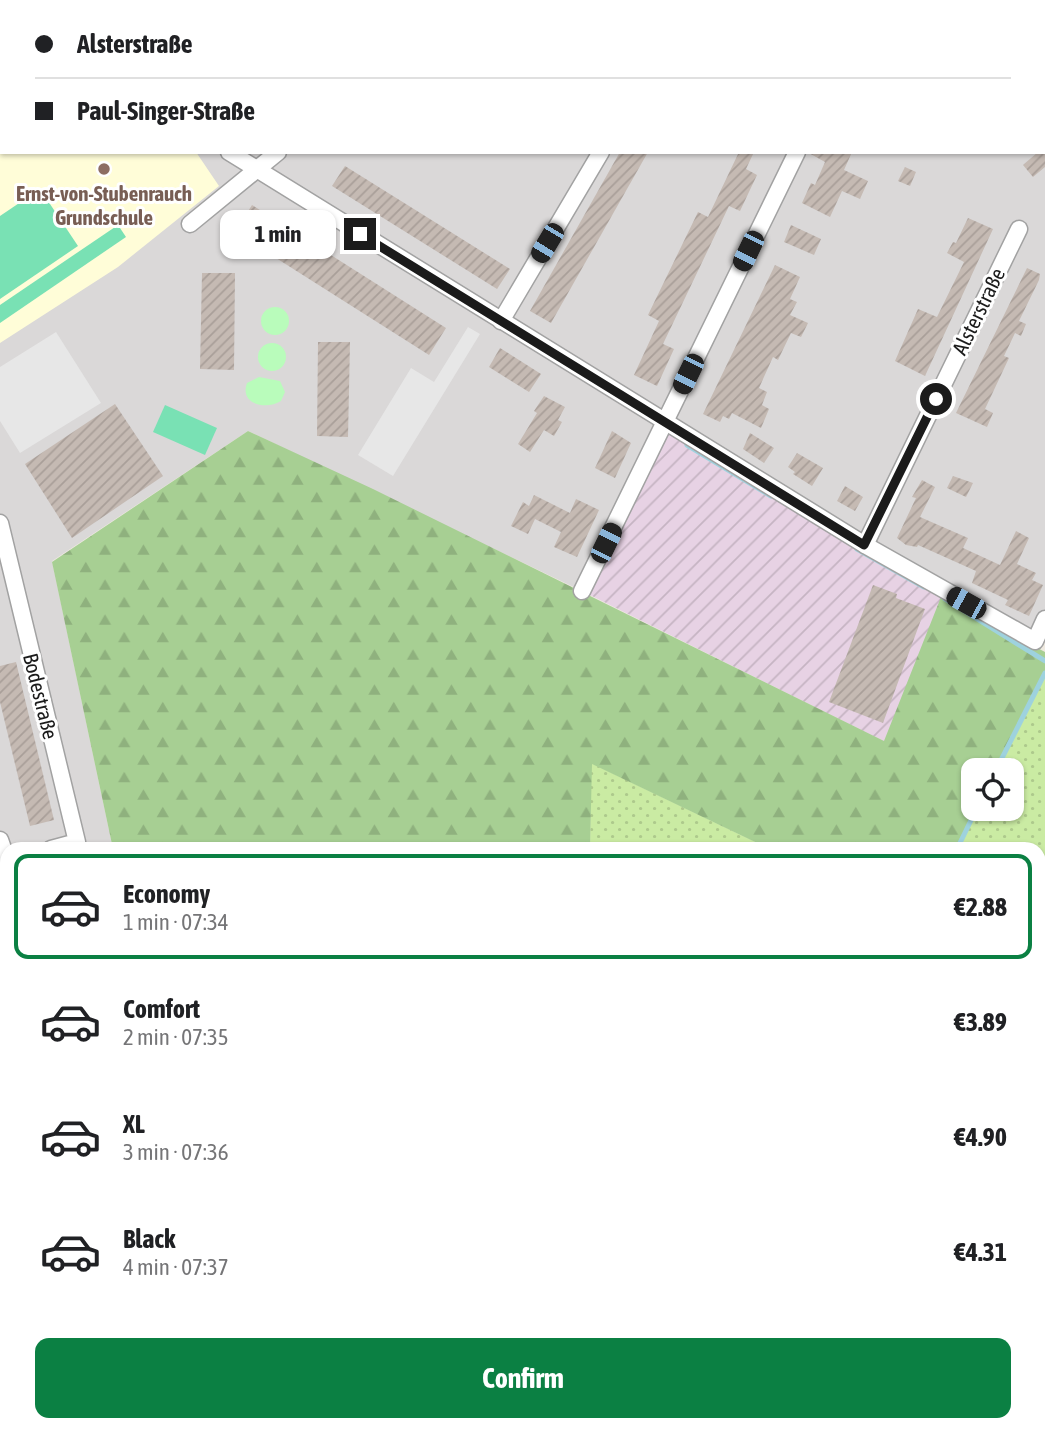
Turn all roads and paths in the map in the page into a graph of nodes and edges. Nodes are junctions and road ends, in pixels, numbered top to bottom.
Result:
1 (232, 154) edge
2 (276, 154) edge
3 (600, 154) edge
4 (796, 154) edge
5 (257, 170) junction
6 (190, 223) dead end
7 (1019, 229) dead end
8 (501, 321) junction
9 (664, 423) junction
10 (0, 523) edge
11 (864, 545) junction
12 (582, 591) dead end
13 (1045, 619) edge
14 (77, 842) edge

1 - 5 street
2 - 5 street
3 - 8 street
4 - 9 street
5 - 6 street
5 - 8 street
7 - 11 street, Alsterstraße
8 - 9 street
9 - 11 street
9 - 12 street
10 - 14 street, Bodestraße
11 - 13 street

